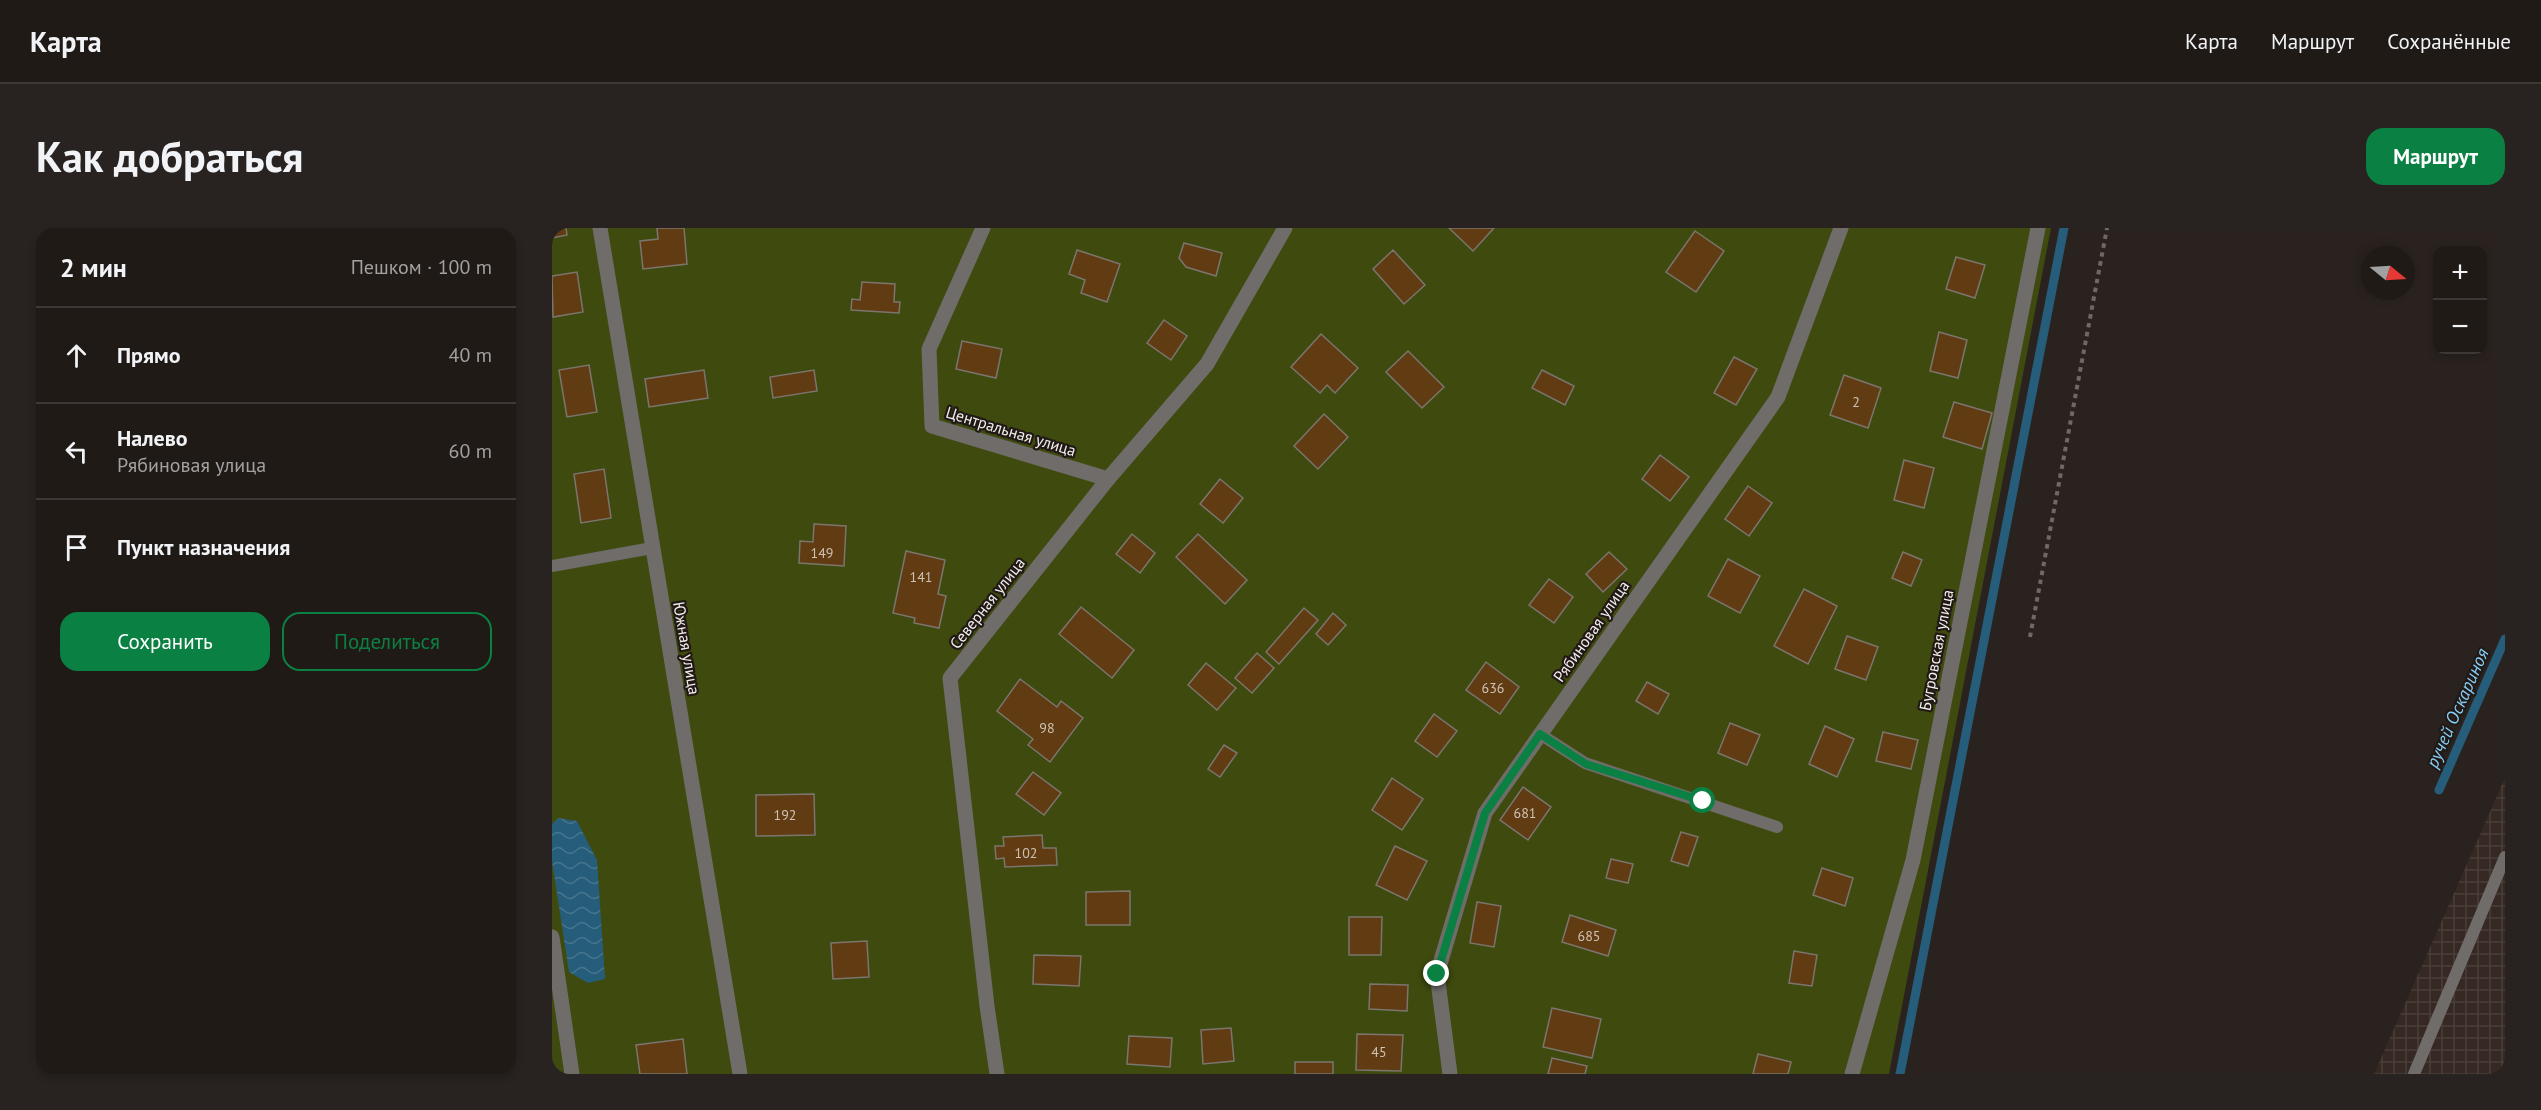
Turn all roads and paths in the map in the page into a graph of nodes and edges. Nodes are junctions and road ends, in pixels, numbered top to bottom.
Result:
1 (600, 228) edge
2 (983, 228) edge
3 (1285, 228) edge
4 (1841, 228) edge
5 (2038, 228) edge
6 (2107, 228) edge
7 (1108, 479) junction
8 (652, 548) junction
9 (552, 566) edge
10 (2030, 637) dead end
11 (1540, 734) junction
12 (1777, 827) dead end
13 (2505, 857) edge
14 (552, 937) edge
15 (572, 1074) edge
16 (740, 1074) edge
17 (997, 1074) edge
18 (1450, 1074) edge
19 (1852, 1074) edge
20 (2414, 1074) edge

1 - 8 street, Южная улица
2 - 7 street, Центральная улица
3 - 7 street, Северная улица
4 - 11 street, Рябиновая улица
5 - 19 street, Бугровская улица
6 - 10 path
7 - 17 street, Северная улица
8 - 9 lane
8 - 16 street, Южная улица
11 - 12 lane
11 - 18 street, Рябиновая улица
13 - 20 lane
14 - 15 street

